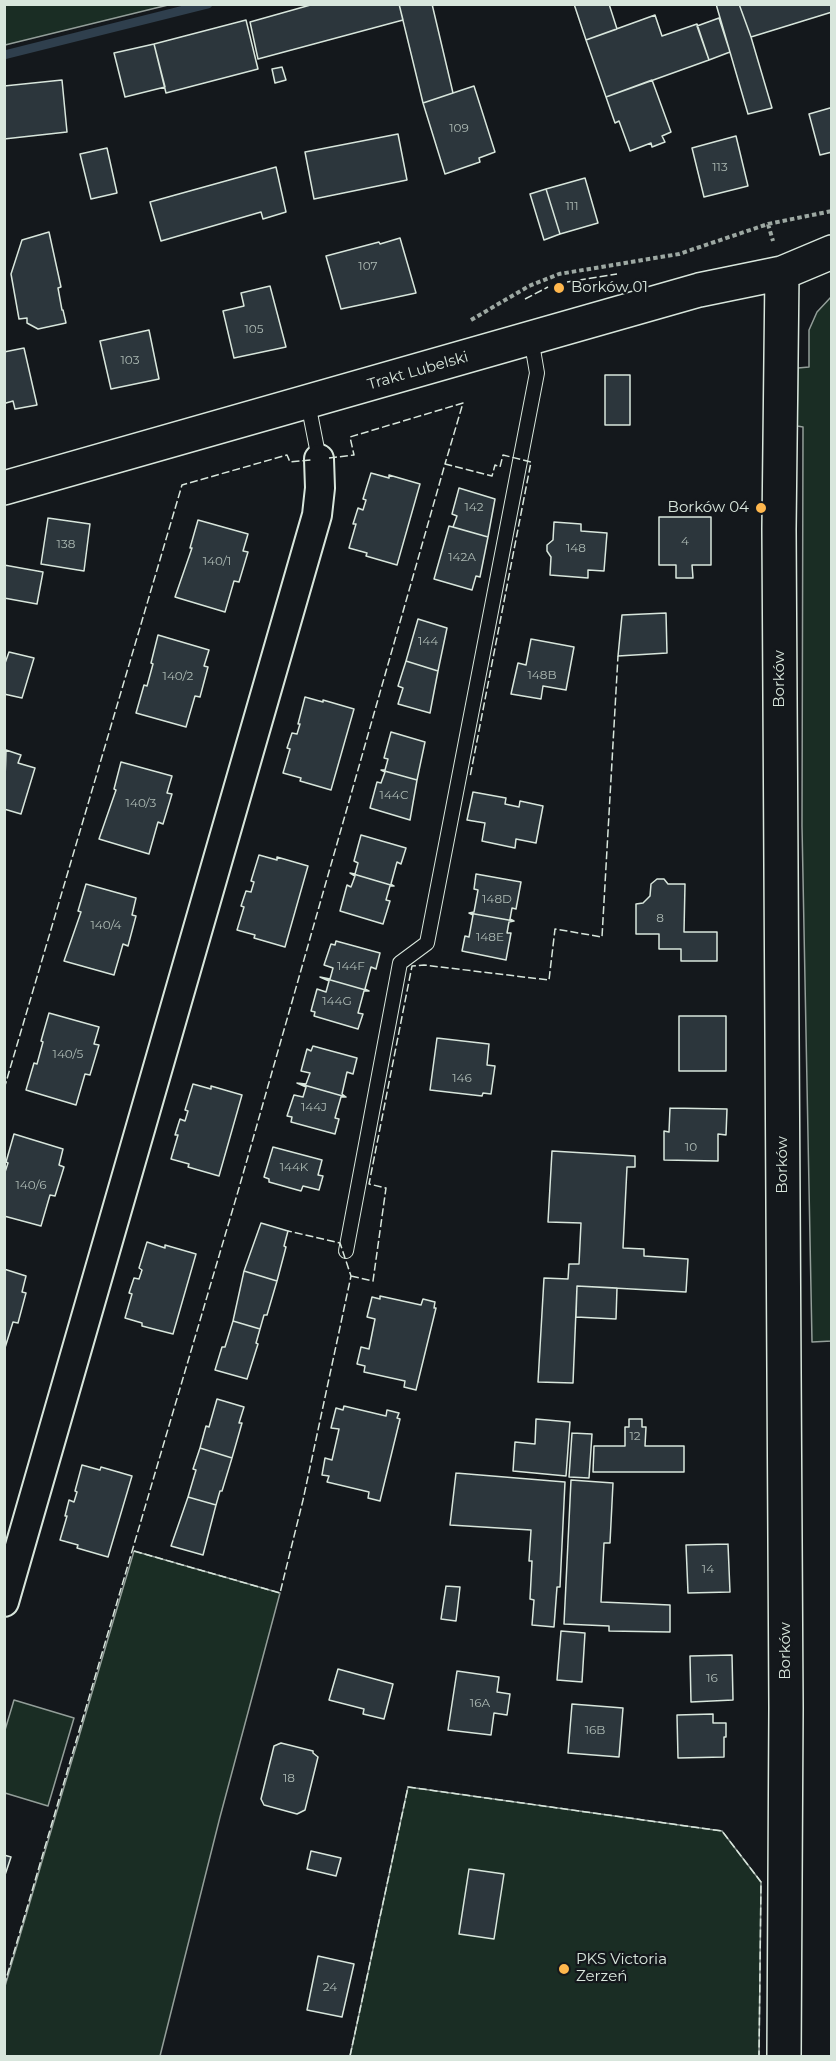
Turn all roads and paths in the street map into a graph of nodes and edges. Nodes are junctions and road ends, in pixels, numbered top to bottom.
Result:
1 (831, 252) edge
2 (782, 273) junction
3 (531, 338) junction
4 (308, 403) junction
5 (319, 459) joint
6 (4, 488) edge
7 (346, 1251) dead end
8 (4, 1602) edge
9 (784, 2056) edge

1 - 2 street, Trakt Lubelski
2 - 3 street, Trakt Lubelski
2 - 9 street, Borków
3 - 4 street, Trakt Lubelski
3 - 7 lane
4 - 5 lane
4 - 6 street, Trakt Lubelski
5 - 8 street

